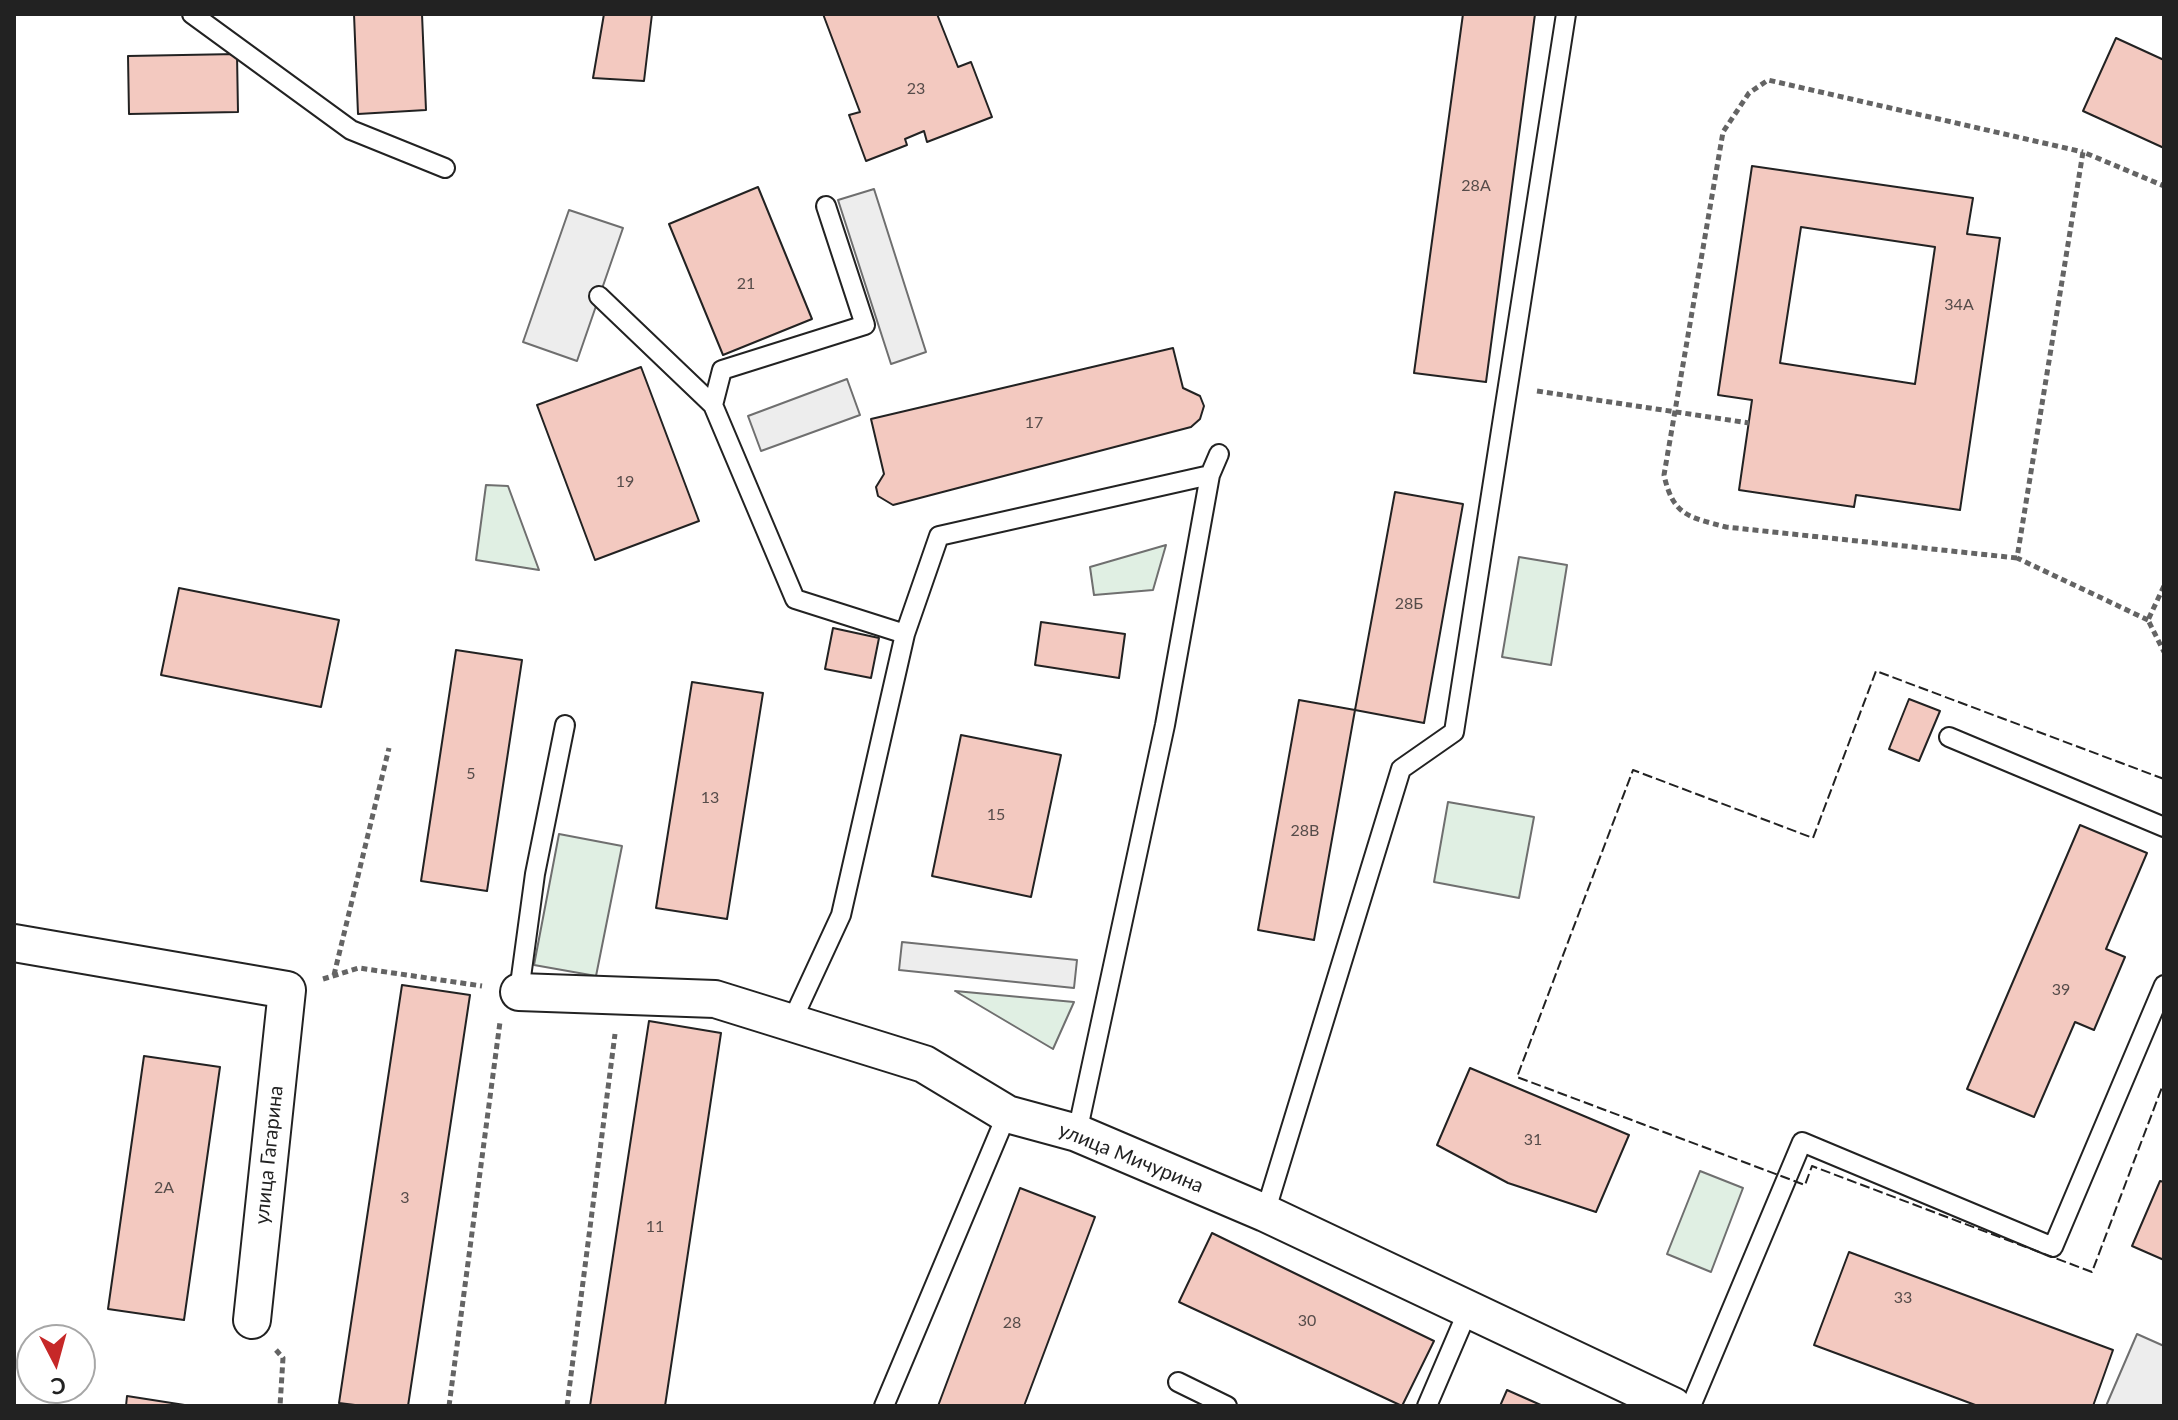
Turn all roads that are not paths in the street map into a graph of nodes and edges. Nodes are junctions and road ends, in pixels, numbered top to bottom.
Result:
1 (192, 14) edge
2 (1566, 14) edge
3 (445, 168) dead end
4 (826, 206) dead end
5 (599, 296) dead end
6 (713, 405) junction
7 (1219, 454) dead end
8 (1210, 475) junction
9 (905, 634) junction
10 (565, 725) dead end
11 (1949, 737) dead end
12 (2164, 827) edge
13 (14, 943) edge
14 (2164, 985) edge
15 (511, 990) joint
16 (791, 1023) junction
17 (1007, 1114) junction
18 (1077, 1133) junction
19 (1265, 1213) junction
20 (1469, 1308) junction
21 (252, 1320) road end
22 (1178, 1382) dead end
23 (884, 1406) edge
24 (1227, 1406) edge
25 (1427, 1406) edge
26 (1673, 1406) edge
27 (1691, 1406) edge

1 - 3 lane
2 - 19 lane
4 - 6 lane
5 - 6 lane
6 - 9 lane
7 - 8 lane
8 - 9 lane
8 - 18 lane
9 - 16 lane
10 - 15 lane
11 - 12 lane
13 - 21 street, улица Гагарина
14 - 27 lane
15 - 16 street, улица Мичурина
16 - 17 street, улица Мичурина
17 - 18 street, улица Мичурина
17 - 23 lane
18 - 19 street, улица Мичурина
19 - 20 street, улица Мичурина
20 - 25 lane
20 - 26 street, улица Мичурина
22 - 24 lane

